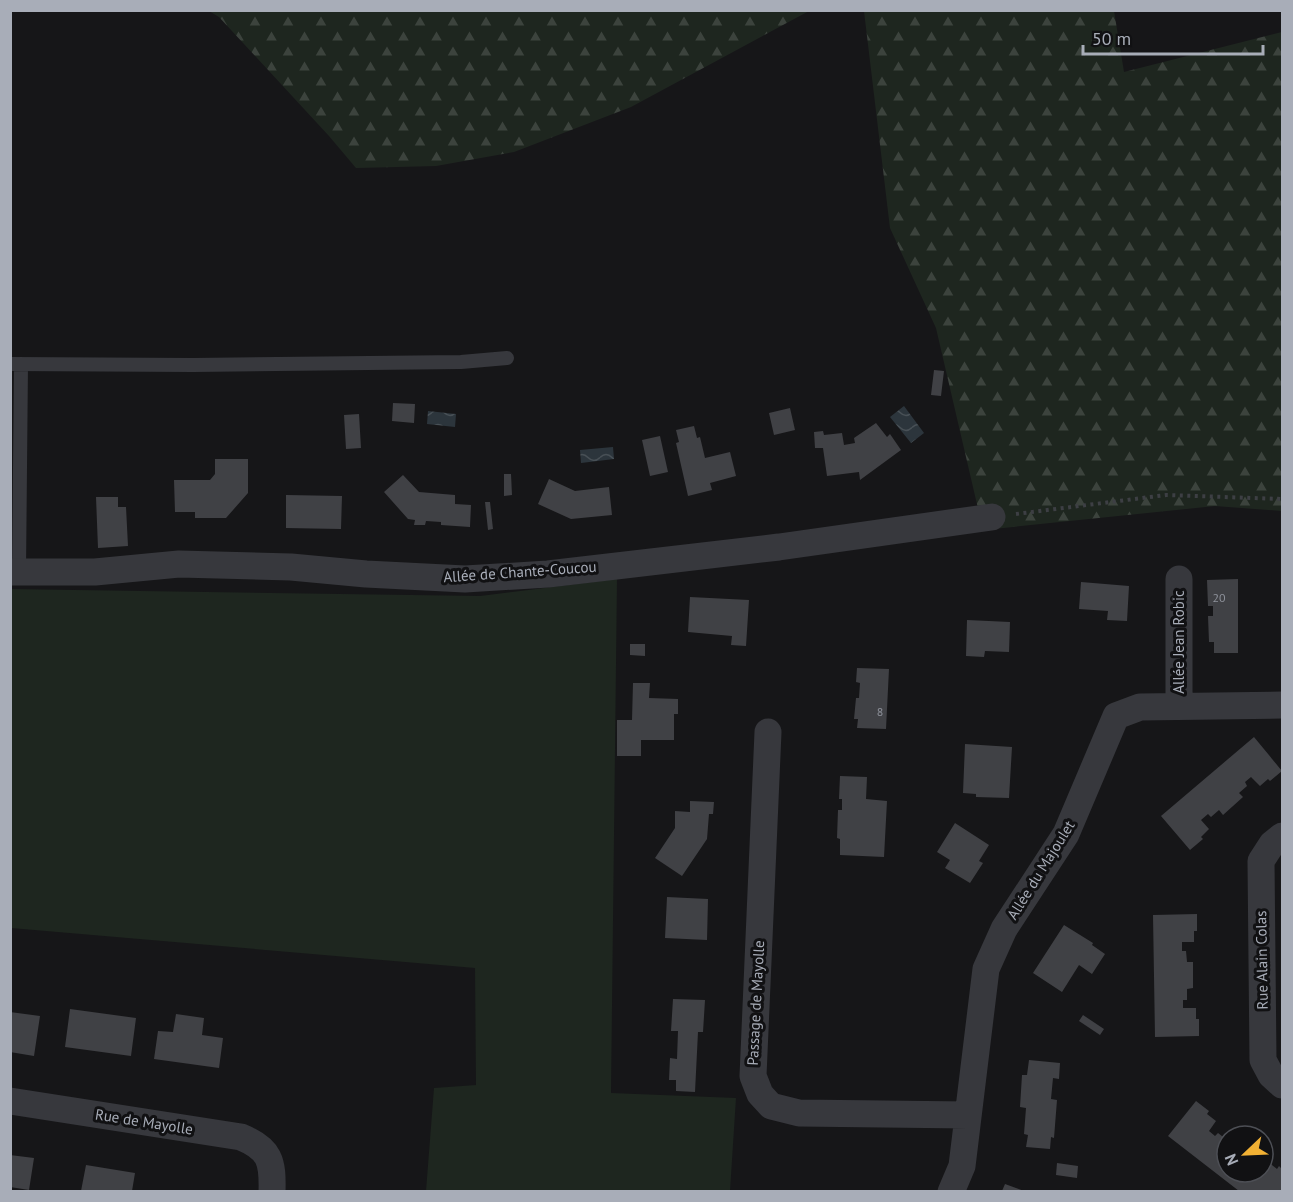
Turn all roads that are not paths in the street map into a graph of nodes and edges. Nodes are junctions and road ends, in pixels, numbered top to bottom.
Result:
1 (507, 358) dead end
2 (16, 364) edge
3 (992, 518) road end
4 (15, 572) edge
5 (1179, 579) dead end
6 (1282, 705) edge
7 (1179, 706) junction
8 (768, 732) dead end
9 (1282, 836) edge
10 (1282, 1085) edge
11 (10, 1101) edge
12 (968, 1115) junction
13 (272, 1191) edge
14 (951, 1191) edge

1 - 2 lane
2 - 4 lane
3 - 4 street, Allée de Chante-Coucou
5 - 7 street, Allée Jean Robic
6 - 7 street, Allée du Majoulet
7 - 12 street, Allée du Majoulet
8 - 12 street, Passage de Mayolle
9 - 10 street, Rue Alain Colas
11 - 13 street, Rue de Mayolle
12 - 14 street, Allée du Majoulet

